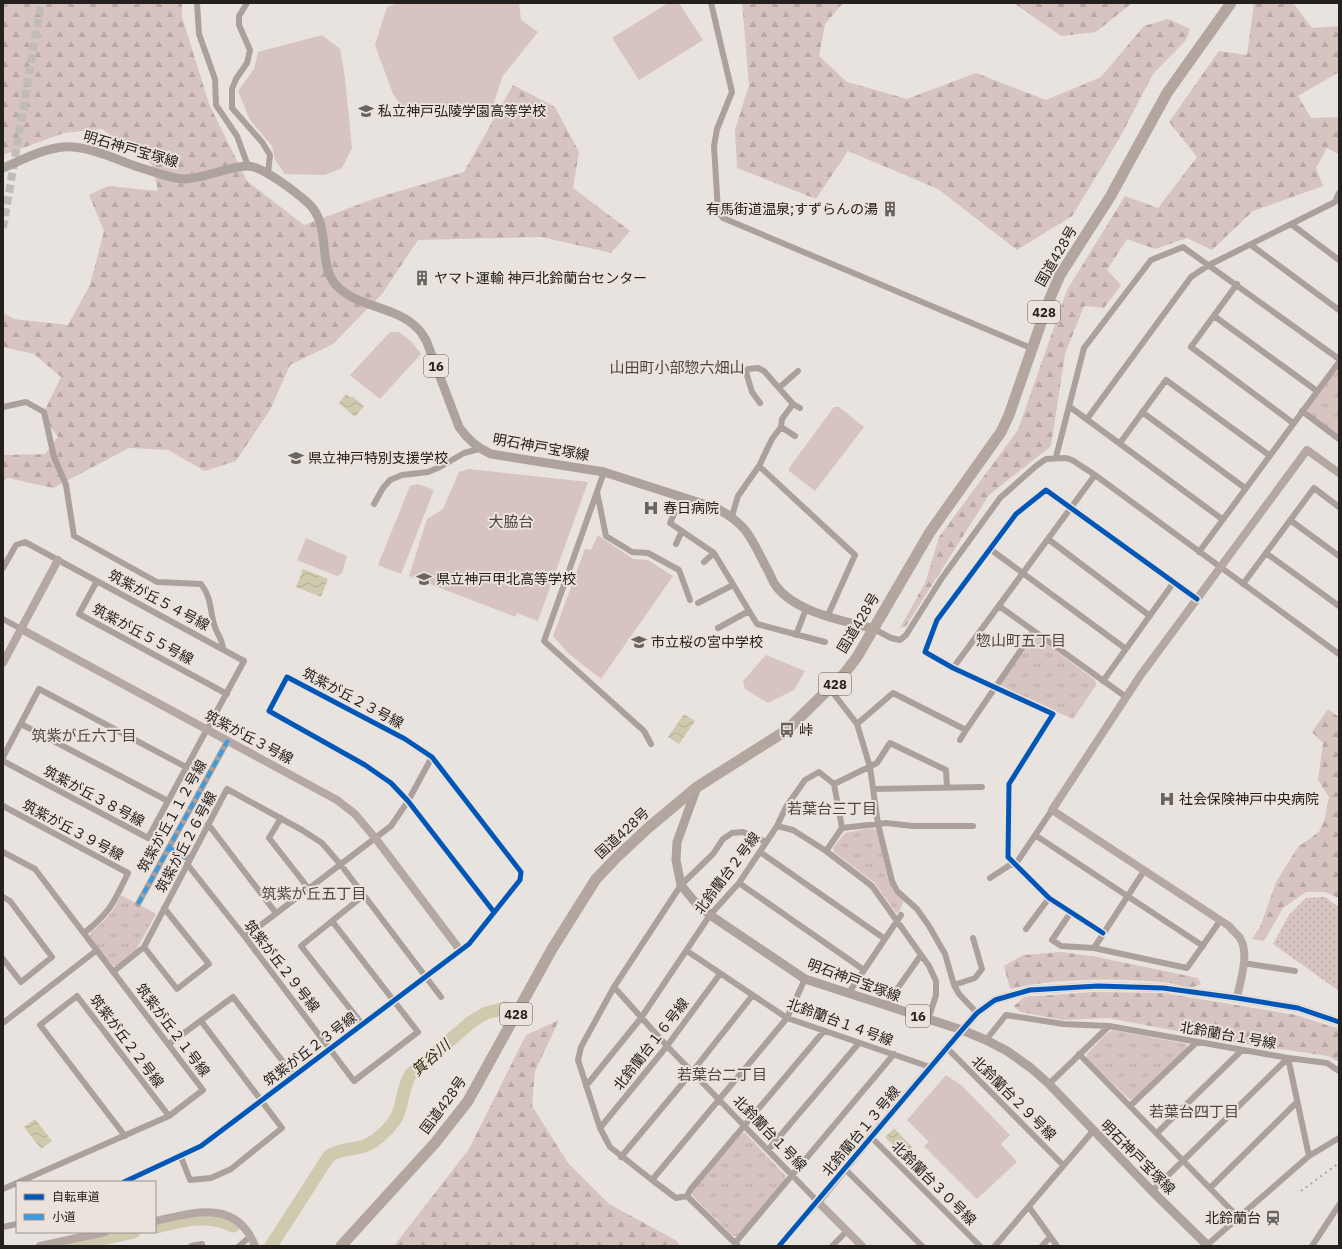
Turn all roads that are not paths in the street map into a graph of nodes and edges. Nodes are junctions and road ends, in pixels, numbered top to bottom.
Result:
1 (197, 3) edge
2 (247, 3) edge
3 (711, 3) edge
4 (1231, 3) edge
5 (248, 166) junction
6 (3, 168) edge
7 (268, 173) junction
8 (1339, 193) edge
9 (1337, 203) edge
10 (1291, 224) junction
11 (1251, 245) junction
12 (1339, 260) edge
13 (1209, 265) junction
14 (1237, 284) junction
15 (1339, 310) edge
16 (1214, 316) junction
17 (1031, 348) junction
18 (1339, 361) edge
19 (798, 371) dead end
20 (780, 387) junction
21 (1317, 392) junction
22 (760, 403) dead end
23 (793, 404) junction
24 (1070, 406) junction
25 (3, 407) edge
26 (800, 408) dead end
27 (1302, 411) junction
28 (1142, 412) junction
29 (1087, 419) junction
30 (1293, 423) junction
31 (781, 427) junction
32 (795, 436) dead end
33 (1339, 439) edge
34 (1120, 443) junction
35 (479, 449) junction
36 (1269, 455) junction
37 (1056, 457) junction
38 (759, 466) junction
39 (604, 472) junction
40 (1339, 473) edge
41 (1094, 475) junction
42 (1245, 488) junction
43 (597, 492) junction
44 (682, 496) junction
45 (374, 504) dead end
46 (1071, 507) junction
47 (1339, 507) edge
48 (732, 516) junction
49 (1222, 519) junction
50 (1290, 520) junction
51 (682, 531) junction
52 (1048, 540) junction
53 (676, 544) dead end
54 (990, 549) junction
55 (1199, 552) junction
56 (714, 553) junction
57 (1266, 553) junction
58 (1339, 556) edge
59 (58, 560) junction
60 (704, 562) dead end
61 (1220, 567) junction
62 (3, 568) edge
63 (1023, 573) junction
64 (97, 581) junction
65 (1174, 582) junction
66 (1243, 584) junction
67 (733, 585) junction
68 (1197, 599) junction
69 (690, 600) dead end
70 (698, 603) dead end
71 (1000, 606) junction
72 (1339, 606) edge
73 (806, 609) junction
74 (749, 611) junction
75 (828, 615) junction
76 (1150, 616) junction
77 (3, 619) edge
78 (718, 628) dead end
79 (21, 629) junction
80 (874, 629) junction
81 (1034, 631) junction
82 (796, 635) junction
83 (825, 642) dead end
84 (223, 648) junction
85 (1126, 649) junction
86 (1339, 654) edge
87 (3, 662) edge
88 (953, 668) junction
89 (1103, 681) junction
90 (995, 687) junction
91 (830, 689) junction
92 (227, 694) junction
93 (1126, 697) junction
94 (21, 724) junction
95 (857, 724) junction
96 (208, 729) junction
97 (966, 730) junction
98 (228, 740) junction
99 (960, 740) dead end
100 (651, 744) dead end
101 (3, 757) edge
102 (432, 757) junction
103 (3, 760) edge
104 (186, 767) junction
105 (870, 767) junction
106 (834, 784) junction
107 (697, 787) junction
108 (982, 787) dead end
109 (947, 788) junction
110 (873, 789) junction
111 (168, 801) junction
112 (408, 801) junction
113 (3, 806) edge
114 (1052, 810) junction
115 (280, 818) junction
116 (208, 824) junction
117 (878, 824) junction
118 (777, 826) junction
119 (973, 826) dead end
120 (842, 828) junction
121 (1035, 835) junction
122 (376, 838) junction
123 (766, 842) junction
124 (169, 848) junction
125 (826, 851) junction
126 (3, 852) edge
127 (760, 852) junction
128 (188, 862) junction
129 (341, 865) junction
130 (1015, 865) junction
131 (1144, 871) junction
132 (990, 878) dead end
133 (738, 883) junction
134 (681, 884) junction
135 (309, 889) junction
136 (363, 896) junction
137 (1127, 896) junction
138 (3, 897) edge
139 (1049, 898) junction
140 (910, 902) junction
141 (138, 904) dead end
142 (164, 908) junction
143 (906, 909) dead end
144 (494, 912) junction
145 (1071, 912) junction
146 (276, 913) junction
147 (710, 915) junction
148 (901, 915) dead end
149 (1220, 920) junction
150 (332, 921) junction
151 (897, 921) junction
152 (1026, 929) dead end
153 (84, 933) junction
154 (1103, 933) junction
155 (245, 937) junction
156 (973, 938) dead end
157 (885, 940) junction
158 (1203, 946) junction
159 (144, 947) junction
160 (1094, 948) junction
161 (97, 950) junction
162 (460, 950) junction
163 (687, 950) junction
164 (921, 955) junction
165 (3, 959) edge
166 (1244, 963) junction
167 (864, 970) junction
168 (1295, 971) dead end
169 (113, 972) junction
170 (720, 974) junction
171 (425, 976) junction
172 (805, 979) junction
173 (954, 985) junction
174 (614, 987) junction
175 (848, 994) junction
176 (752, 996) junction
177 (441, 997) dead end
178 (1237, 998) junction
179 (394, 1000) junction
180 (885, 1006) junction
181 (977, 1013) junction
182 (641, 1018) junction
183 (787, 1018) junction
184 (928, 1020) junction
185 (201, 1021) junction
186 (1339, 1022) edge
187 (3, 1023) edge
188 (362, 1024) junction
189 (1109, 1026) junction
190 (962, 1030) junction
191 (824, 1031) junction
192 (986, 1040) junction
193 (859, 1042) junction
194 (1197, 1042) junction
195 (169, 1044) junction
196 (667, 1046) junction
197 (330, 1048) junction
198 (947, 1048) junction
199 (1242, 1050) junction
200 (894, 1054) junction
201 (1079, 1054) junction
202 (1288, 1058) junction
203 (930, 1067) junction
204 (1339, 1071) edge
205 (692, 1072) junction
206 (294, 1076) junction
207 (1049, 1084) junction
208 (586, 1086) junction
209 (262, 1100) junction
210 (719, 1100) junction
211 (1297, 1102) junction
212 (1130, 1106) junction
213 (169, 1116) junction
214 (745, 1125) junction
215 (600, 1128) junction
216 (1093, 1131) junction
217 (1157, 1133) junction
218 (125, 1136) junction
219 (871, 1137) junction
220 (1339, 1138) edge
221 (768, 1150) junction
222 (1309, 1156) junction
223 (181, 1157) junction
224 (621, 1157) junction
225 (1183, 1161) junction
226 (1063, 1164) junction
227 (845, 1169) junction
228 (793, 1175) junction
229 (652, 1180) junction
230 (20, 1181) edge
231 (126, 1181) edge
232 (16, 1183) edge
233 (1210, 1188) junction
234 (3, 1189) edge
235 (1152, 1191) junction
236 (687, 1196) junction
237 (818, 1202) junction
238 (1339, 1205) edge
239 (1029, 1207) junction
240 (1238, 1217) junction
241 (156, 1221) edge
242 (16, 1224) edge
243 (3, 1227) edge
244 (847, 1231) junction
245 (100, 1233) edge
246 (1050, 1237) junction
247 (254, 1241) edge
248 (202, 1244) dead end
249 (736, 1244) edge
250 (40, 1246) edge
251 (191, 1246) edge
252 (239, 1246) edge
253 (341, 1246) edge
254 (780, 1246) edge
255 (832, 1246) edge
256 (862, 1246) edge
257 (922, 1246) edge
258 (980, 1246) edge
259 (995, 1246) edge
260 (1042, 1246) edge
261 (1056, 1246) edge
262 (1207, 1246) edge
263 (1312, 1246) edge

1 - 5 street
2 - 7 street
3 - 17 street
4 - 17 highway, 国道428号 / 428
5 - 6 main road, 明石神戸宝塚線
5 - 7 main road, 明石神戸宝塚線 / 16
7 - 35 main road, 明石神戸宝塚線 / 16
8 - 9 street
9 - 10 street
10 - 11 street
10 - 12 street
11 - 13 street
11 - 15 street
13 - 14 street
13 - 24 street
13 - 29 street
14 - 16 street
14 - 18 street
16 - 21 street
16 - 30 street
17 - 80 highway, 国道428号 / 428
18 - 21 street
19 - 20 street
20 - 22 street
20 - 23 street
21 - 27 street
23 - 26 street
23 - 31 street
24 - 29 street
24 - 37 street
25 - 84 street
27 - 30 street
27 - 33 street
28 - 34 street
28 - 36 street
28 - 42 street
29 - 34 street
30 - 36 street
31 - 32 street
31 - 38 street
34 - 49 street
35 - 39 main road, 明石神戸宝塚線 / 16
35 - 45 street
36 - 42 street
37 - 41 street
37 - 80 street
38 - 48 street
38 - 75 street
39 - 43 street
39 - 44 main road, 明石神戸宝塚線 / 16
40 - 61 street
41 - 46 street
41 - 55 street
42 - 49 street
43 - 69 street
43 - 100 street
44 - 48 main road, 明石神戸宝塚線 / 16
44 - 51 street
46 - 52 street
46 - 54 street
46 - 65 street
47 - 50 street
48 - 73 main road, 明石神戸宝塚線 / 16
49 - 55 street
50 - 57 street
50 - 58 street
51 - 53 street
51 - 56 street
52 - 63 street
52 - 76 street
54 - 63 street
54 - 88 street
55 - 61 street
56 - 60 street
56 - 67 street
57 - 66 street
57 - 72 street
59 - 62 street, 筑紫が丘５４号線
59 - 64 street, 筑紫が丘５４号線
59 - 79 street
61 - 66 street
61 - 68 street
63 - 71 street
63 - 85 street
64 - 84 street, 筑紫が丘５４号線
64 - 92 street, 筑紫が丘５５号線
65 - 68 street
65 - 76 street
66 - 86 street
67 - 70 street
67 - 74 street
68 - 93 street
71 - 81 street
71 - 88 street
73 - 75 main road, 明石神戸宝塚線 / 16
73 - 82 street
74 - 78 street
74 - 82 street
75 - 80 main road, 明石神戸宝塚線 / 16
76 - 85 street
77 - 79 street
79 - 87 street
79 - 96 street, 筑紫が丘３号線
80 - 91 highway, 国道428号 / 428
81 - 89 street
81 - 90 street
82 - 83 street
84 - 92 street, 筑紫が丘５４号線
85 - 89 street
88 - 90 street
89 - 93 street
90 - 97 street
90 - 130 street
91 - 95 street
91 - 107 highway, 国道428号 / 428
92 - 96 street, 筑紫が丘５４号線
93 - 114 street
94 - 101 street
94 - 104 street
94 - 111 street
95 - 97 street
95 - 105 street
96 - 98 street, 筑紫が丘３号線
96 - 104 street, 筑紫が丘３８号線
97 - 99 street
98 - 122 street, 筑紫が丘３号線
98 - 124 street, 筑紫が丘１１２号線
102 - 112 street
102 - 112 street, 筑紫が丘２３号線
102 - 144 street, 筑紫が丘２３号線
103 - 111 street, 筑紫が丘３８号線
104 - 111 street, 筑紫が丘３８号線
105 - 106 street
105 - 109 street
105 - 110 street
106 - 118 street
106 - 120 street
107 - 134 main road, 明石神戸宝塚線 / 16
107 - 253 highway, 国道428号 / 428
108 - 109 street
109 - 110 street
110 - 117 street
112 - 122 street
112 - 144 street, 筑紫が丘２３号線
113 - 153 street, 筑紫が丘３９号線
114 - 121 street
114 - 131 street
115 - 116 street, 筑紫が丘２６号線
115 - 129 street, 筑紫が丘２６号線
115 - 135 street
116 - 128 street, 筑紫が丘２６号線
116 - 146 street
117 - 119 street
117 - 120 street
117 - 140 street
118 - 123 street, 北鈴蘭台２号線
118 - 125 street, 北鈴蘭台２号線
120 - 125 street
121 - 130 street
121 - 137 street
122 - 129 street
122 - 162 street, 筑紫が丘３号線
123 - 127 street, 北鈴蘭台２号線
123 - 134 street
124 - 128 street
124 - 141 street, 筑紫が丘１１２号線
125 - 151 street, 北鈴蘭台２号線
126 - 153 street, 筑紫が丘２１号線
127 - 133 street, 北鈴蘭台２号線
127 - 157 street
128 - 142 street, 筑紫が丘２６号線
128 - 155 street, 筑紫が丘２９号線
129 - 135 street
129 - 136 street, 筑紫が丘２６号線
130 - 132 street
130 - 139 street
131 - 137 street
131 - 149 street
133 - 147 street, 北鈴蘭台２号線
133 - 167 street
134 - 147 main road, 明石神戸宝塚線 / 16
134 - 174 street
135 - 146 street
136 - 150 street
136 - 171 street, 筑紫が丘２６号線
137 - 154 street
137 - 158 street
138 - 165 street
139 - 145 street
139 - 152 street
140 - 143 street
140 - 173 street
142 - 159 street, 筑紫が丘２６号線
142 - 159 street
144 - 162 street, 筑紫が丘２３号線
145 - 154 street
145 - 160 street
146 - 155 street
147 - 163 street, 北鈴蘭台２号線
147 - 172 main road, 明石神戸宝塚線 / 16
148 - 151 street
149 - 158 street
149 - 166 street
150 - 179 street, 筑紫が丘２９号線
150 - 188 street
151 - 157 street
151 - 164 street, 北鈴蘭台２号線
153 - 161 street, 筑紫が丘２１号線
154 - 160 street
155 - 197 street, 筑紫が丘２９号線
156 - 173 street
157 - 167 street
158 - 160 street
159 - 169 street, 筑紫が丘２６号線
161 - 169 street, 筑紫が丘２１号線
161 - 187 street
162 - 171 street, 筑紫が丘２３号線
163 - 170 street, 北鈴蘭台１４号線
163 - 182 street, 北鈴蘭台２号線
164 - 180 street
164 - 184 street, 北鈴蘭台２号線
166 - 168 street
166 - 178 street
167 - 175 street
169 - 195 street, 筑紫が丘２１号線
170 - 176 street, 北鈴蘭台１４号線
170 - 196 street, 北鈴蘭台１６号線
171 - 177 street, 筑紫が丘２６号線
171 - 179 street, 筑紫が丘２３号線
172 - 175 main road, 明石神戸宝塚線 / 16
172 - 183 street
173 - 181 street
174 - 182 street, 北鈴蘭台１号線
174 - 208 street
175 - 180 main road, 明石神戸宝塚線 / 16
176 - 183 street, 北鈴蘭台１４号線
176 - 205 street
178 - 181 street, 北鈴蘭台１３号線
178 - 186 street, 北鈴蘭台１３号線
179 - 188 street, 筑紫が丘２３号線
179 - 197 street, 筑紫が丘２９号線
180 - 184 main road, 明石神戸宝塚線 / 16
181 - 190 street, 北鈴蘭台１３号線
182 - 196 street, 北鈴蘭台１号線
182 - 208 street, 北鈴蘭台２号線
183 - 191 street, 北鈴蘭台１４号線
183 - 210 street
184 - 190 main road, 明石神戸宝塚線 / 16
185 - 195 street
185 - 206 street
185 - 209 street
188 - 197 street, 筑紫が丘２３号線
189 - 192 street, 北鈴蘭台１号線
189 - 194 street, 北鈴蘭台１号線
189 - 201 street
190 - 192 main road, 明石神戸宝塚線 / 16
190 - 198 street, 北鈴蘭台１３号線
191 - 193 street, 北鈴蘭台１４号線
191 - 214 street
192 - 207 main road, 明石神戸宝塚線 / 16
193 - 200 street, 北鈴蘭台１４号線
193 - 221 street
194 - 199 street, 北鈴蘭台１号線
194 - 212 street
195 - 213 street, 筑紫が丘２１号線
196 - 205 street, 北鈴蘭台１号線
196 - 215 street, 北鈴蘭台１６号線
197 - 206 street, 筑紫が丘２３号線
198 - 203 street, 北鈴蘭台１３号線
198 - 226 street, 北鈴蘭台２９号線
199 - 202 street, 北鈴蘭台１号線
199 - 217 street
200 - 203 street, 北鈴蘭台１４号線
200 - 228 street
201 - 207 street
201 - 212 street
202 - 204 street
202 - 211 street, 北鈴蘭台１号線
202 - 225 street
203 - 219 street, 北鈴蘭台１３号線
205 - 210 street, 北鈴蘭台１号線
205 - 224 street
206 - 209 street, 筑紫が丘２３号線
207 - 216 main road, 明石神戸宝塚線 / 16
208 - 215 street
209 - 223 street, 筑紫が丘２３号線
209 - 223 street
210 - 214 street, 北鈴蘭台１号線
210 - 229 street
211 - 222 street, 北鈴蘭台１号線
211 - 233 street
212 - 217 street
213 - 218 street, 筑紫が丘２１号線
213 - 218 street, 筑紫が丘２２号線
214 - 221 street, 北鈴蘭台１号線
214 - 236 street
215 - 224 street
216 - 226 street
216 - 235 main road, 明石神戸宝塚線 / 16
217 - 225 street
218 - 230 street, 筑紫が丘２１号線
219 - 227 street, 北鈴蘭台１３号線
219 - 258 street, 北鈴蘭台３０号線
220 - 222 street
221 - 228 street, 北鈴蘭台１号線
222 - 240 street
223 - 231 street, 筑紫が丘２３号線
224 - 229 street
225 - 233 street
225 - 235 street
226 - 239 street
227 - 237 street, 北鈴蘭台１３号線
227 - 257 street
228 - 237 street, 北鈴蘭台１号線
228 - 249 street
229 - 236 street
232 - 234 street, 筑紫が丘２１号線
233 - 240 street
235 - 262 main road, 明石神戸宝塚線 / 16
236 - 249 street
237 - 244 street, 北鈴蘭台１号線
237 - 254 street, 北鈴蘭台１３号線
238 - 263 street
239 - 246 street
239 - 259 street
240 - 262 street
241 - 247 street
242 - 243 street
244 - 255 street
244 - 256 street, 北鈴蘭台１号線
245 - 250 street
246 - 260 street
246 - 261 street
247 - 252 street
248 - 251 street

